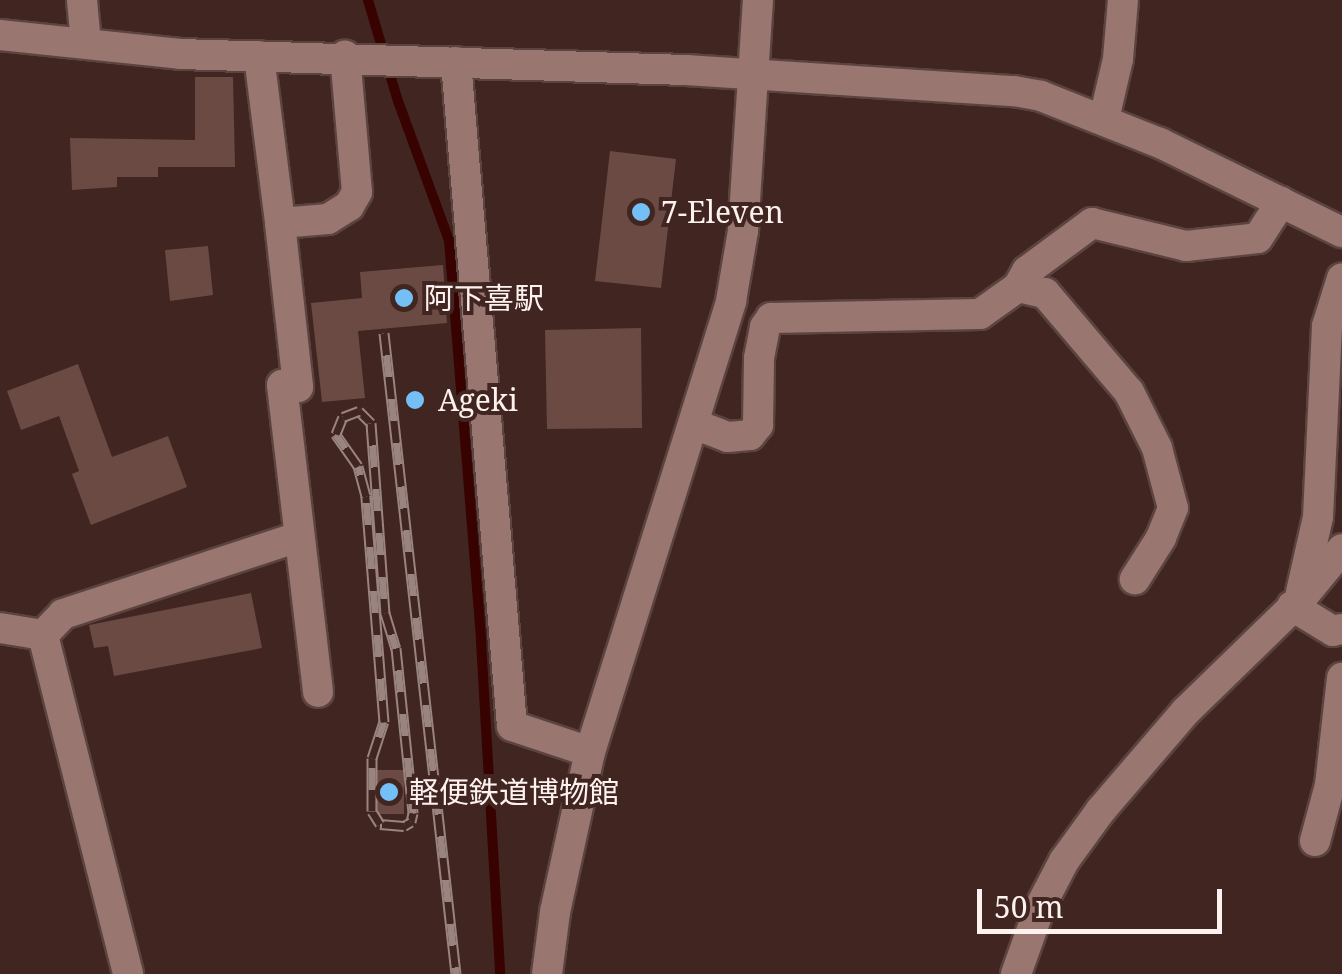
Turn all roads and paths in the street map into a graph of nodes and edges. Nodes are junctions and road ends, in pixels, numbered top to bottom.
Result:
1 (82, 0) edge
2 (758, 0) edge
3 (1123, 0) edge
4 (0, 35) edge
5 (86, 43) junction
6 (259, 56) junction
7 (359, 58) junction
8 (456, 62) junction
9 (754, 77) junction
10 (1104, 119) junction
11 (1281, 202) junction
12 (280, 223) junction
13 (1341, 228) edge
14 (1342, 278) edge
15 (1018, 287) junction
16 (694, 424) junction
17 (298, 537) junction
18 (1342, 549) edge
19 (1134, 579) dead end
20 (1296, 603) junction
21 (0, 628) edge
22 (43, 635) junction
23 (1339, 636) edge
24 (1342, 678) edge
25 (318, 692) dead end
26 (590, 752) junction
27 (1315, 841) dead end
28 (128, 974) edge
29 (548, 974) edge
30 (1016, 974) edge

1 - 5 street
2 - 9 street
3 - 10 street
4 - 5 street
5 - 6 street
6 - 7 street
6 - 12 street
7 - 8 street
7 - 12 street
8 - 9 street
8 - 26 street
9 - 10 street
9 - 16 street
10 - 11 street
11 - 13 street
11 - 15 street
12 - 17 street
14 - 20 street
15 - 16 street
15 - 19 street
16 - 26 street
17 - 22 street
17 - 25 street
18 - 20 street
20 - 23 street
20 - 30 street
21 - 22 street
22 - 28 street
24 - 27 street
26 - 29 street

